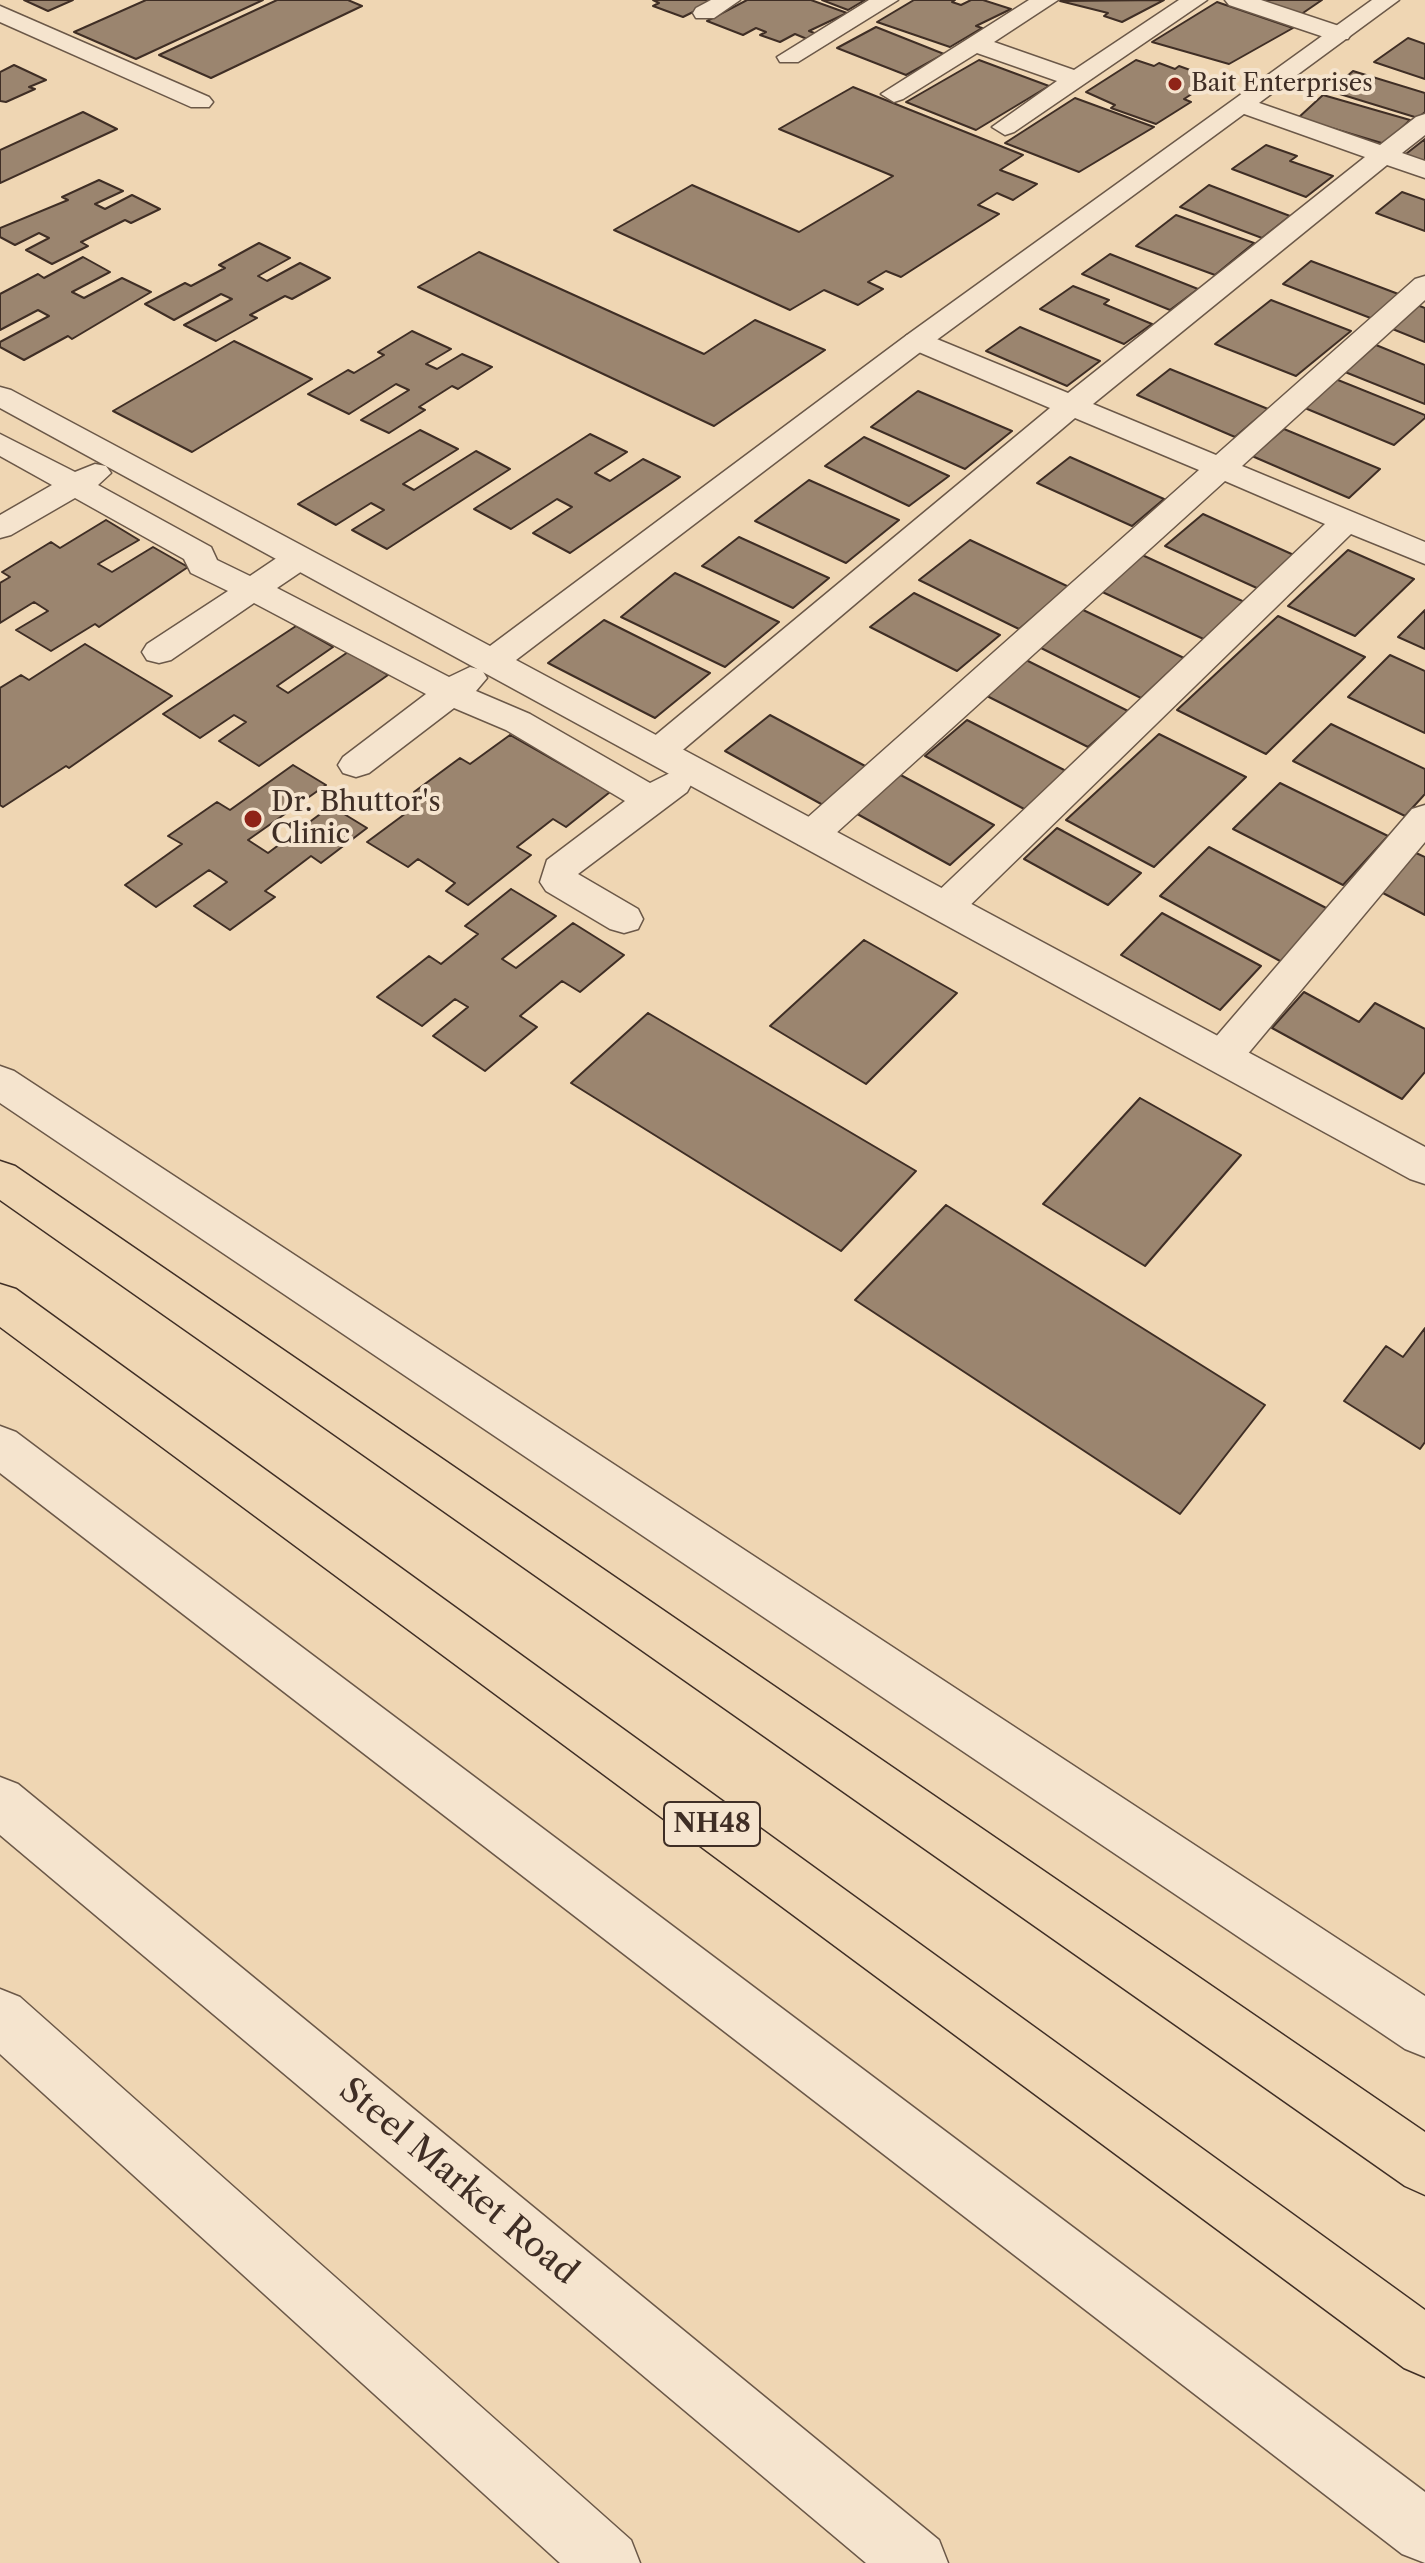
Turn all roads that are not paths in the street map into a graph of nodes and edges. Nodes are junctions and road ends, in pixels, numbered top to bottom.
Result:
1 (728, 0) edge
2 (886, 0) edge
3 (1046, 0) edge
4 (1195, 0) edge
5 (1237, 0) edge
6 (1387, 0) edge
7 (0, 13) edge
8 (705, 13) dead end
9 (1339, 34) junction
10 (975, 44) junction
11 (789, 57) dead end
12 (1077, 79) junction
13 (894, 94) dead end
14 (200, 102) dead end
15 (1242, 105) junction
16 (1425, 122) edge
17 (1005, 127) dead end
18 (1385, 156) junction
19 (1425, 170) edge
20 (1425, 285) edge
21 (917, 341) junction
22 (0, 396) edge
23 (1071, 406) junction
24 (0, 443) edge
25 (118, 459) junction
26 (1220, 468) junction
27 (75, 485) junction
28 (1346, 521) junction
29 (0, 528) edge
30 (1425, 554) edge
31 (299, 558) junction
32 (250, 591) junction
33 (159, 652) dead end
34 (491, 662) junction
35 (451, 693) junction
36 (675, 760) junction
37 (356, 765) dead end
38 (653, 801) junction
39 (1425, 818) edge
40 (811, 835) junction
41 (945, 907) junction
42 (624, 919) dead end
43 (1222, 1057) junction
44 (0, 1082) edge
45 (1425, 1167) edge
46 (0, 1178) edge
47 (0, 1302) edge
48 (0, 1446) edge
49 (0, 1802) edge
50 (0, 2017) edge
51 (1425, 2029) edge
52 (1425, 2166) edge
53 (1425, 2347) edge
54 (1425, 2531) edge
55 (608, 2563) edge
56 (916, 2563) edge

1 - 8 street
2 - 11 street
3 - 10 street
4 - 12 street
5 - 9 street
6 - 9 street
7 - 14 street
9 - 15 street
10 - 12 street
10 - 13 street
12 - 17 street
15 - 18 street
15 - 21 street
16 - 18 street
18 - 19 street
18 - 23 street
20 - 26 street
21 - 23 street
21 - 34 street
22 - 25 street
23 - 26 street
23 - 36 street
24 - 27 street
25 - 27 street
25 - 31 street
26 - 28 street
26 - 40 street
27 - 29 street
27 - 32 street
28 - 30 street
28 - 41 street
31 - 32 street
31 - 34 street
32 - 33 street
32 - 35 street
34 - 35 street
34 - 36 street
35 - 37 street
35 - 38 street
36 - 38 street
36 - 40 street
38 - 42 street
39 - 43 street
40 - 41 street
41 - 43 street
43 - 45 street
44 - 51 street
46 - 52 highway
47 - 53 highway, NH48
48 - 54 street
49 - 56 street, Steel Market Road
50 - 55 street

